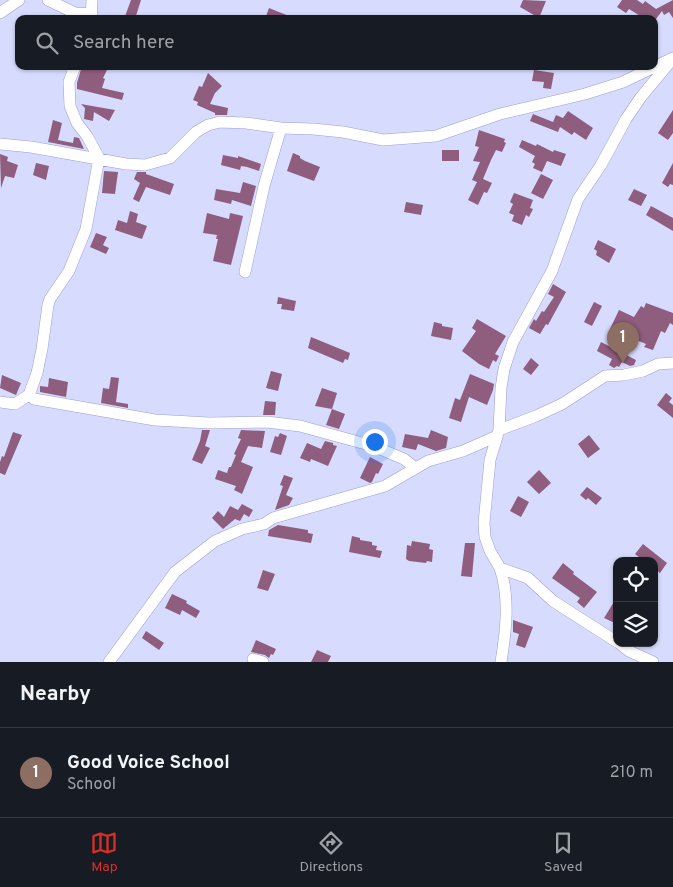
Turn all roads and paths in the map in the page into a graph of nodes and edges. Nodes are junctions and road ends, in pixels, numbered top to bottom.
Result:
1 (19, 0) edge
2 (48, 0) edge
3 (92, 0) edge
4 (0, 13) edge
5 (84, 15) edge
6 (92, 15) edge
7 (673, 58) edge
8 (658, 65) edge
9 (74, 70) edge
10 (648, 70) edge
11 (281, 128) junction
12 (0, 144) edge
13 (99, 158) junction
14 (245, 272) dead end
15 (673, 363) edge
16 (29, 395) junction
17 (0, 402) edge
18 (498, 433) junction
19 (415, 468) junction
20 (500, 568) junction
21 (613, 640) edge
22 (624, 647) edge
23 (647, 661) edge
24 (109, 662) edge
25 (501, 662) edge

1 - 4 street
2 - 5 street
3 - 6 street
7 - 8 street
7 - 18 street
9 - 13 street
10 - 11 street
11 - 13 street
11 - 14 street
12 - 13 street
13 - 16 street
15 - 18 street
16 - 17 street
16 - 19 street
18 - 19 street
18 - 20 street
19 - 24 street
20 - 21 street
20 - 25 street
22 - 23 street

